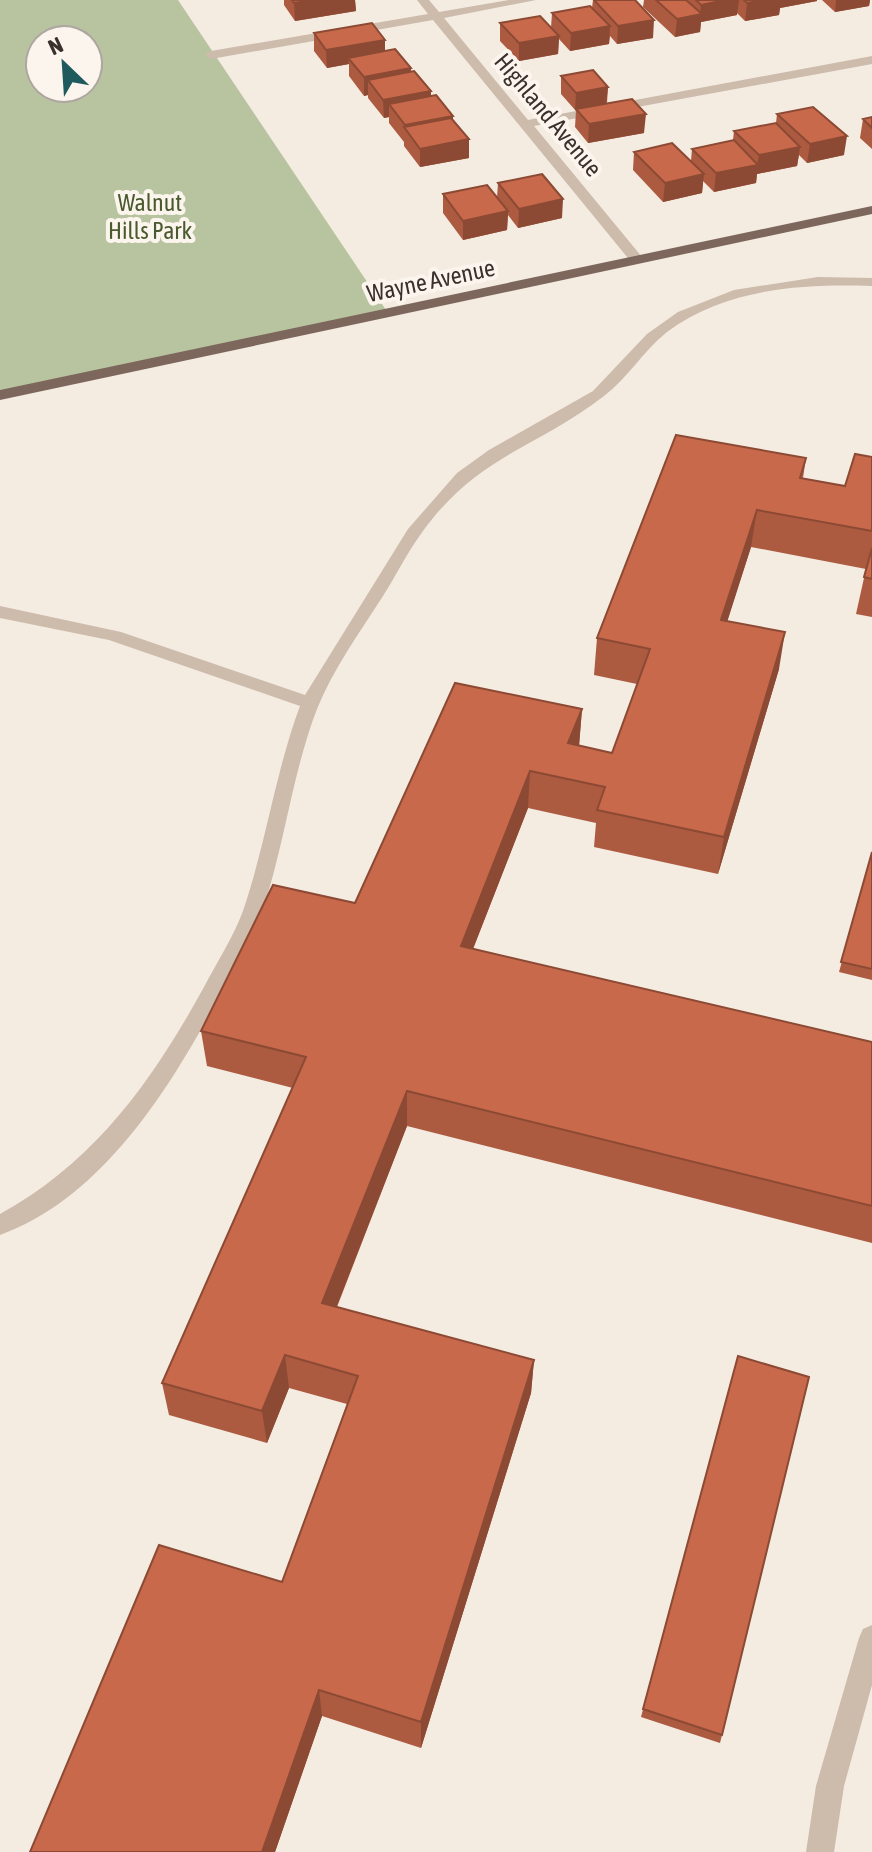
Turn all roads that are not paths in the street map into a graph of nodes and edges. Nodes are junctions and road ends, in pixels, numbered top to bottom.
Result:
1 (423, 0) edge
2 (530, 0) edge
3 (437, 16) junction
4 (211, 55) dead end
5 (872, 60) edge
6 (526, 124) junction
7 (872, 210) edge
8 (637, 260) junction
9 (872, 282) edge
10 (0, 395) edge
11 (0, 612) edge
12 (311, 703) junction
13 (0, 1225) edge
14 (872, 1638) edge
15 (820, 1852) edge

1 - 3 street, Highland Avenue
2 - 3 street
3 - 4 street
3 - 6 street, Highland Avenue
5 - 6 street
6 - 8 street, Highland Avenue
7 - 8 main road, Wayne Avenue
8 - 10 main road, Wayne Avenue
9 - 12 street
11 - 12 street
12 - 13 street
14 - 15 street

